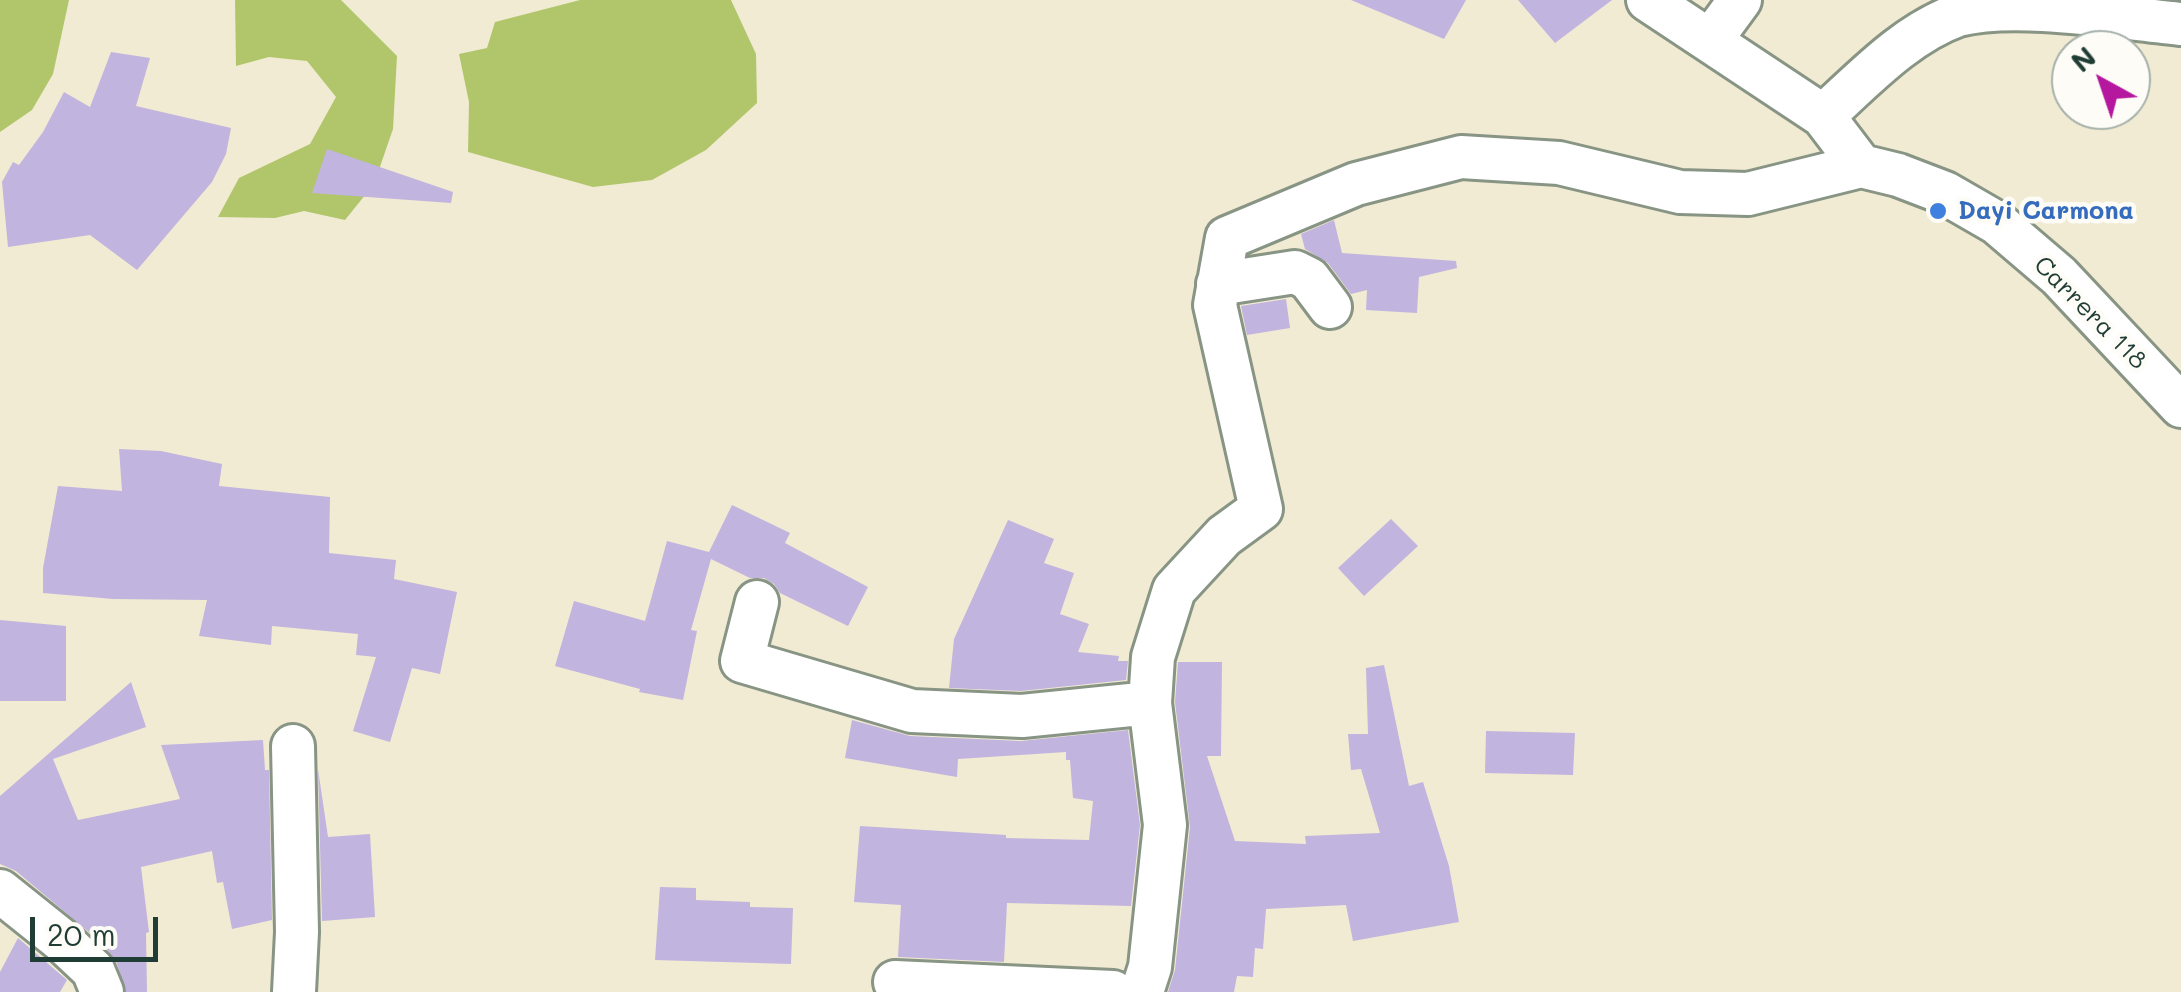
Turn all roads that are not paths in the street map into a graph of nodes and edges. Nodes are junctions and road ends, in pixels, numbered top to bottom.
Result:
1 (1648, 0) edge
2 (1740, 0) edge
3 (2181, 24) edge
4 (1710, 41) junction
5 (1823, 116) junction
6 (1861, 166) junction
7 (1218, 284) junction
8 (1330, 307) dead end
9 (2181, 406) edge
10 (757, 602) dead end
11 (1150, 703) junction
12 (293, 746) dead end
13 (0, 891) edge
14 (895, 982) dead end
15 (102, 992) edge
16 (294, 992) edge
17 (1113, 992) edge
18 (1142, 992) edge

1 - 4 street
2 - 4 street
3 - 5 street
4 - 5 street
5 - 6 street
6 - 7 street
6 - 9 street, Carrera 118
7 - 8 street
7 - 11 street
10 - 11 street
11 - 18 street
12 - 16 street
13 - 15 street
14 - 17 street

